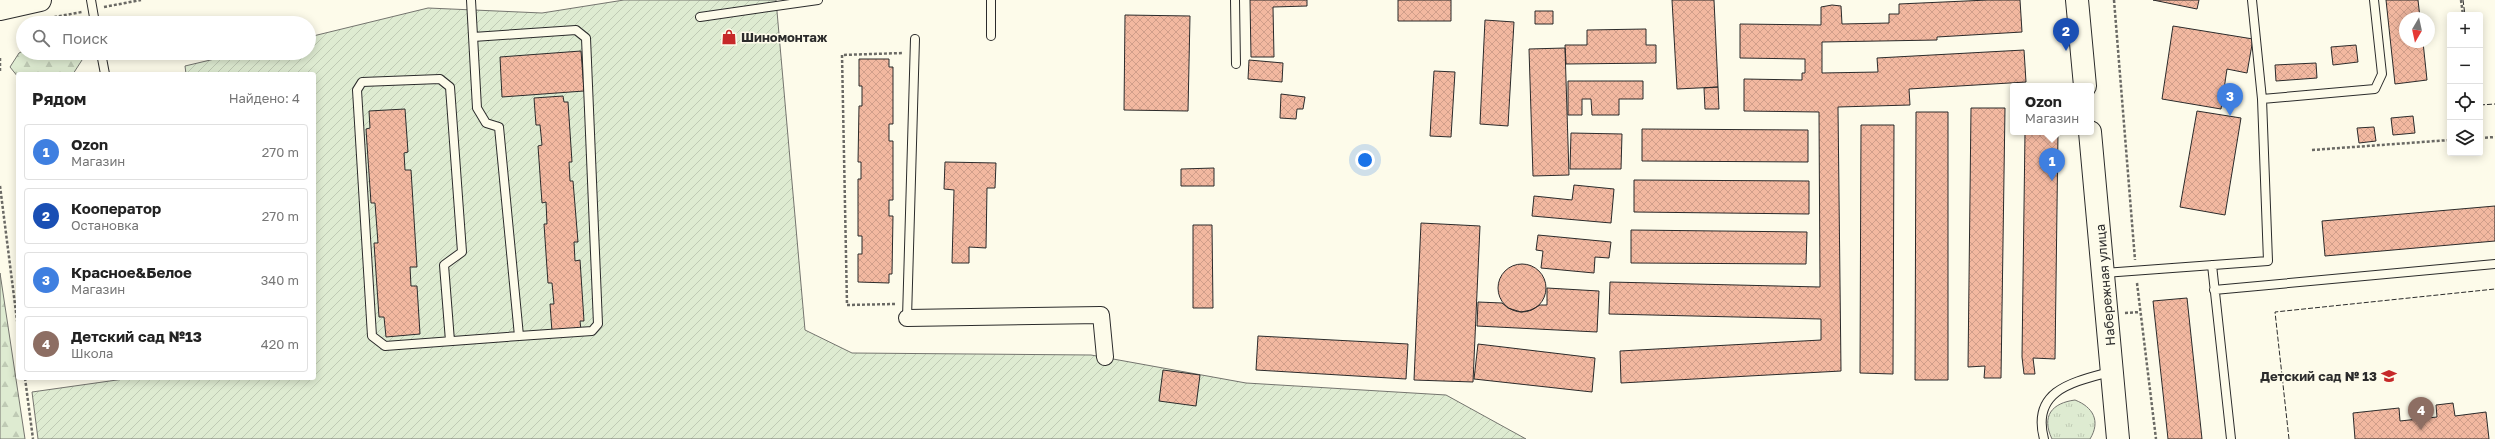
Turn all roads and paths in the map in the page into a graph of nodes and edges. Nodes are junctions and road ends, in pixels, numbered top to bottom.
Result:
1 (40, 0) edge
2 (91, 0) edge
3 (471, 0) edge
4 (818, 0) edge
5 (991, 0) edge
6 (1235, 0) edge
7 (2077, 0) edge
8 (2114, 0) edge
9 (2252, 0) edge
10 (2374, 0) edge
11 (2461, 0) edge
12 (0, 9) edge
13 (2463, 12) edge
14 (94, 16) edge
15 (700, 17) dead end
16 (991, 36) dead end
17 (473, 37) junction
18 (915, 39) dead end
19 (903, 46) dead end
20 (904, 53) junction
21 (0, 58) edge
22 (102, 60) edge
23 (903, 61) dead end
24 (1236, 64) dead end
25 (0, 72) edge
26 (105, 72) edge
27 (2085, 83) edge
28 (2262, 99) junction
29 (2090, 135) edge
30 (2495, 137) edge
31 (2483, 138) edge
32 (2447, 140) edge
33 (2312, 150) dead end
34 (0, 186) edge
35 (2495, 264) edge
36 (2212, 265) junction
37 (2136, 270) junction
38 (2104, 273) junction
39 (2214, 290) junction
40 (896, 296) dead end
41 (16, 312) edge
42 (907, 318) joint
43 (519, 336) junction
44 (450, 341) junction
45 (1105, 357) dead end
46 (2113, 372) junction
47 (25, 380) edge
48 (33, 439) edge
49 (2044, 439) edge
50 (2118, 439) edge
51 (2156, 439) edge
52 (2231, 439) edge

1 - 12 main road
2 - 14 lane
3 - 17 lane
4 - 15 lane
5 - 16 lane
6 - 24 lane
7 - 27 main road
8 - 37 path
9 - 28 lane
10 - 28 lane
11 - 13 path
17 - 43 lane
17 - 43 lane
18 - 42 lane
19 - 20 path
20 - 23 path
20 - 40 path
21 - 25 path
22 - 26 lane
28 - 36 lane
29 - 38 main road, Набережная улица
30 - 31 path
32 - 33 path
34 - 41 path
35 - 39 lane
36 - 37 lane
36 - 39 lane
37 - 38 lane
37 - 51 path
38 - 46 main road, Набережная улица
39 - 52 lane
42 - 45 street
43 - 44 lane
44 - 44 lane
46 - 49 lane
46 - 50 main road, Набережная улица
47 - 48 path

